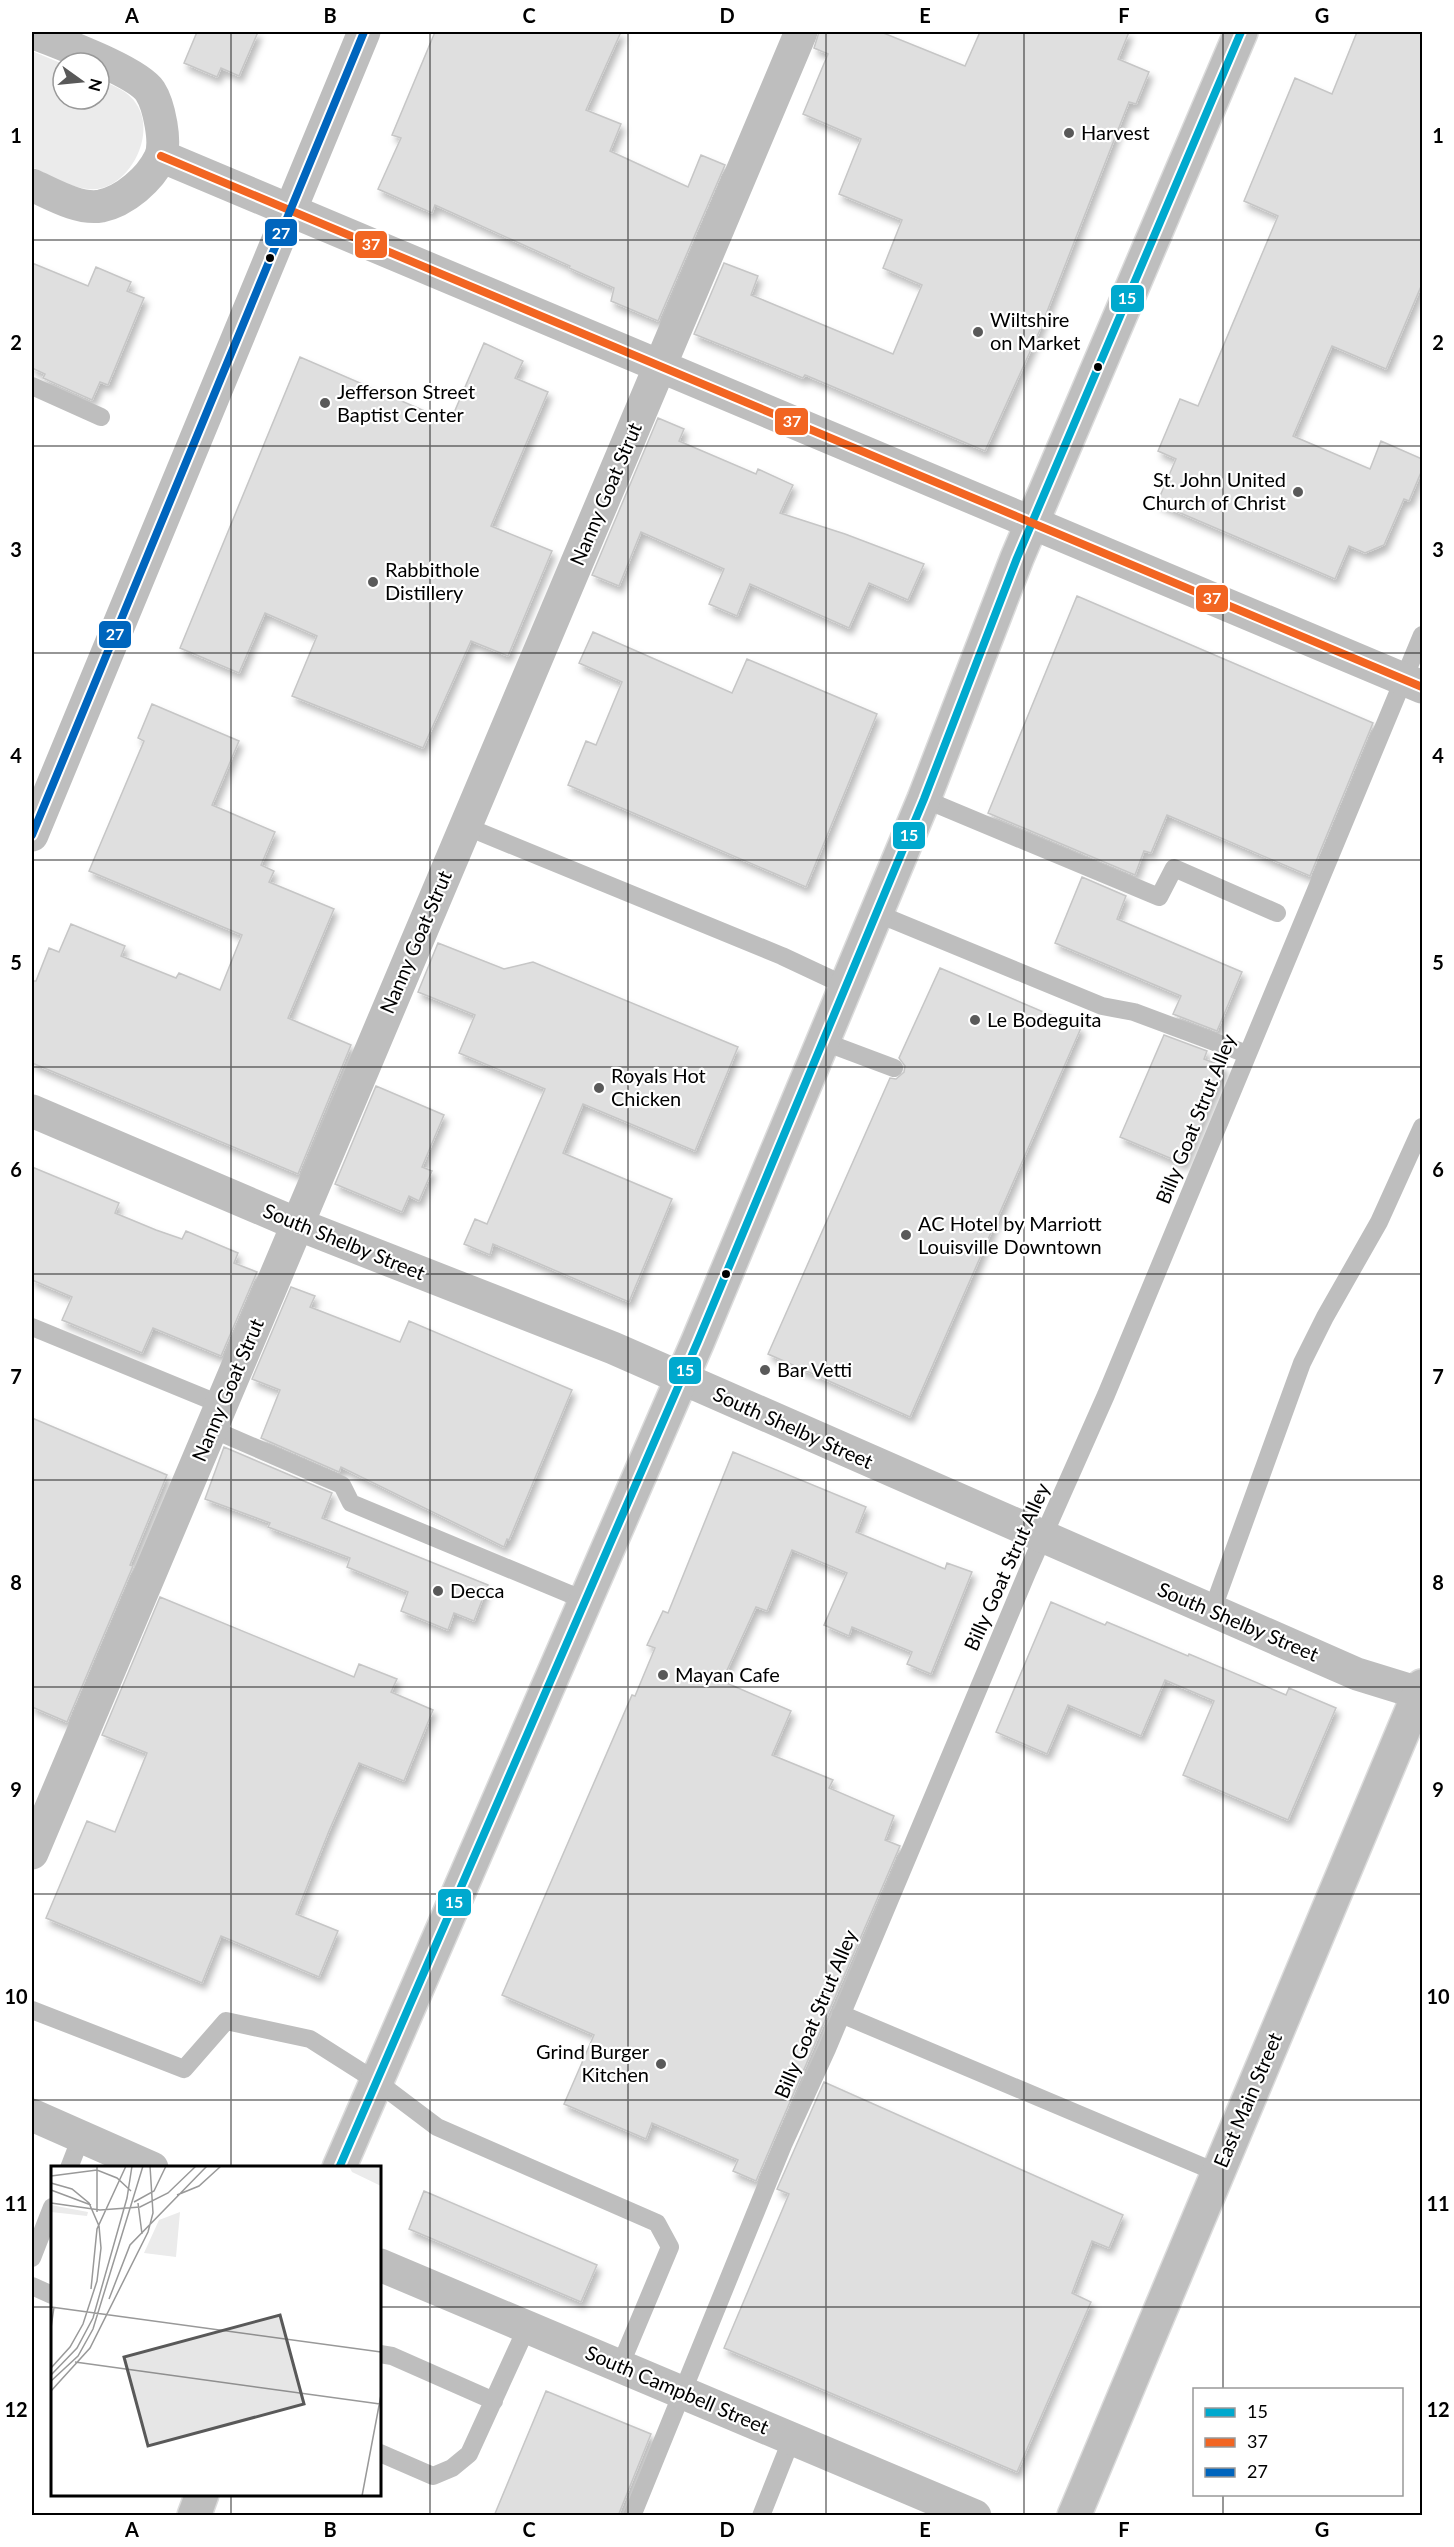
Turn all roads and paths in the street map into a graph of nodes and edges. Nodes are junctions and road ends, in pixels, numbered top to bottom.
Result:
1 (32, 32) edge
2 (364, 32) edge
3 (801, 32) edge
4 (1241, 32) edge
5 (161, 156) junction
6 (32, 185) edge
7 (290, 210) junction
8 (660, 366) junction
9 (32, 386) edge
10 (101, 417) dead end
11 (1033, 523) junction
12 (1422, 635) edge
13 (1413, 683) edge
14 (40, 789) edge
15 (924, 799) junction
16 (465, 826) junction
17 (32, 835) edge
18 (876, 913) junction
19 (1277, 913) dead end
20 (846, 986) junction
21 (822, 1041) junction
22 (1247, 1054) junction
23 (894, 1068) dead end
24 (32, 1111) edge
25 (1422, 1127) edge
26 (297, 1224) junction
27 (32, 1327) edge
28 (680, 1379) junction
29 (217, 1417) junction
30 (1043, 1538) junction
31 (584, 1600) junction
32 (1212, 1611) junction
33 (1421, 1691) edge
34 (32, 1852) edge
35 (32, 2010) edge
36 (841, 2014) junction
37 (376, 2081) junction
38 (32, 2115) edge
39 (81, 2137) junction
40 (70, 2166) edge
41 (147, 2166) edge
42 (340, 2166) edge
43 (1218, 2173) junction
44 (51, 2210) edge
45 (32, 2258) edge
46 (381, 2265) edge
47 (32, 2286) edge
48 (51, 2295) edge
49 (527, 2327) junction
50 (381, 2354) edge
51 (620, 2366) junction
52 (684, 2394) junction
53 (494, 2401) junction
54 (792, 2438) junction
55 (381, 2453) edge
56 (201, 2496) edge
57 (194, 2516) edge
58 (632, 2516) edge
59 (761, 2516) edge
60 (975, 2516) edge
61 (1074, 2516) edge

1 - 5 street
2 - 7 street
3 - 8 street, Nanny Goat Strut
4 - 11 street
5 - 6 street
5 - 7 street
7 - 8 street
7 - 14 street
8 - 11 street
8 - 16 street, Nanny Goat Strut
9 - 10 lane
11 - 13 street
11 - 15 street
12 - 13 lane, Billy Goat Strut Alley
13 - 22 lane, Billy Goat Strut Alley
14 - 17 street
15 - 18 street
15 - 19 lane
16 - 20 lane
16 - 26 street, Nanny Goat Strut
18 - 20 street
18 - 22 lane
20 - 21 street
21 - 23 lane
21 - 28 street
22 - 30 lane, Billy Goat Strut Alley
24 - 26 street, South Shelby Street
25 - 32 lane
26 - 28 street, South Shelby Street
26 - 29 street, Nanny Goat Strut
27 - 29 lane
28 - 30 street, South Shelby Street
28 - 31 street
29 - 31 lane
29 - 34 street, Nanny Goat Strut
30 - 32 street, South Shelby Street
30 - 36 lane, Billy Goat Strut Alley
31 - 37 street
32 - 33 street, South Shelby Street
33 - 43 street, East Main Street
35 - 37 lane
36 - 43 lane
36 - 52 lane, Billy Goat Strut Alley
37 - 42 street
37 - 51 lane
38 - 39 street
39 - 40 lane
39 - 41 street
43 - 61 street, East Main Street
44 - 45 lane
46 - 49 street, South Campbell Street
47 - 48 lane
49 - 51 street, South Campbell Street
49 - 53 lane
50 - 53 lane
51 - 52 street, South Campbell Street
52 - 54 street, South Campbell Street
52 - 58 lane, Billy Goat Strut Alley
53 - 55 lane
54 - 59 lane
54 - 60 street, South Campbell Street
56 - 57 street

